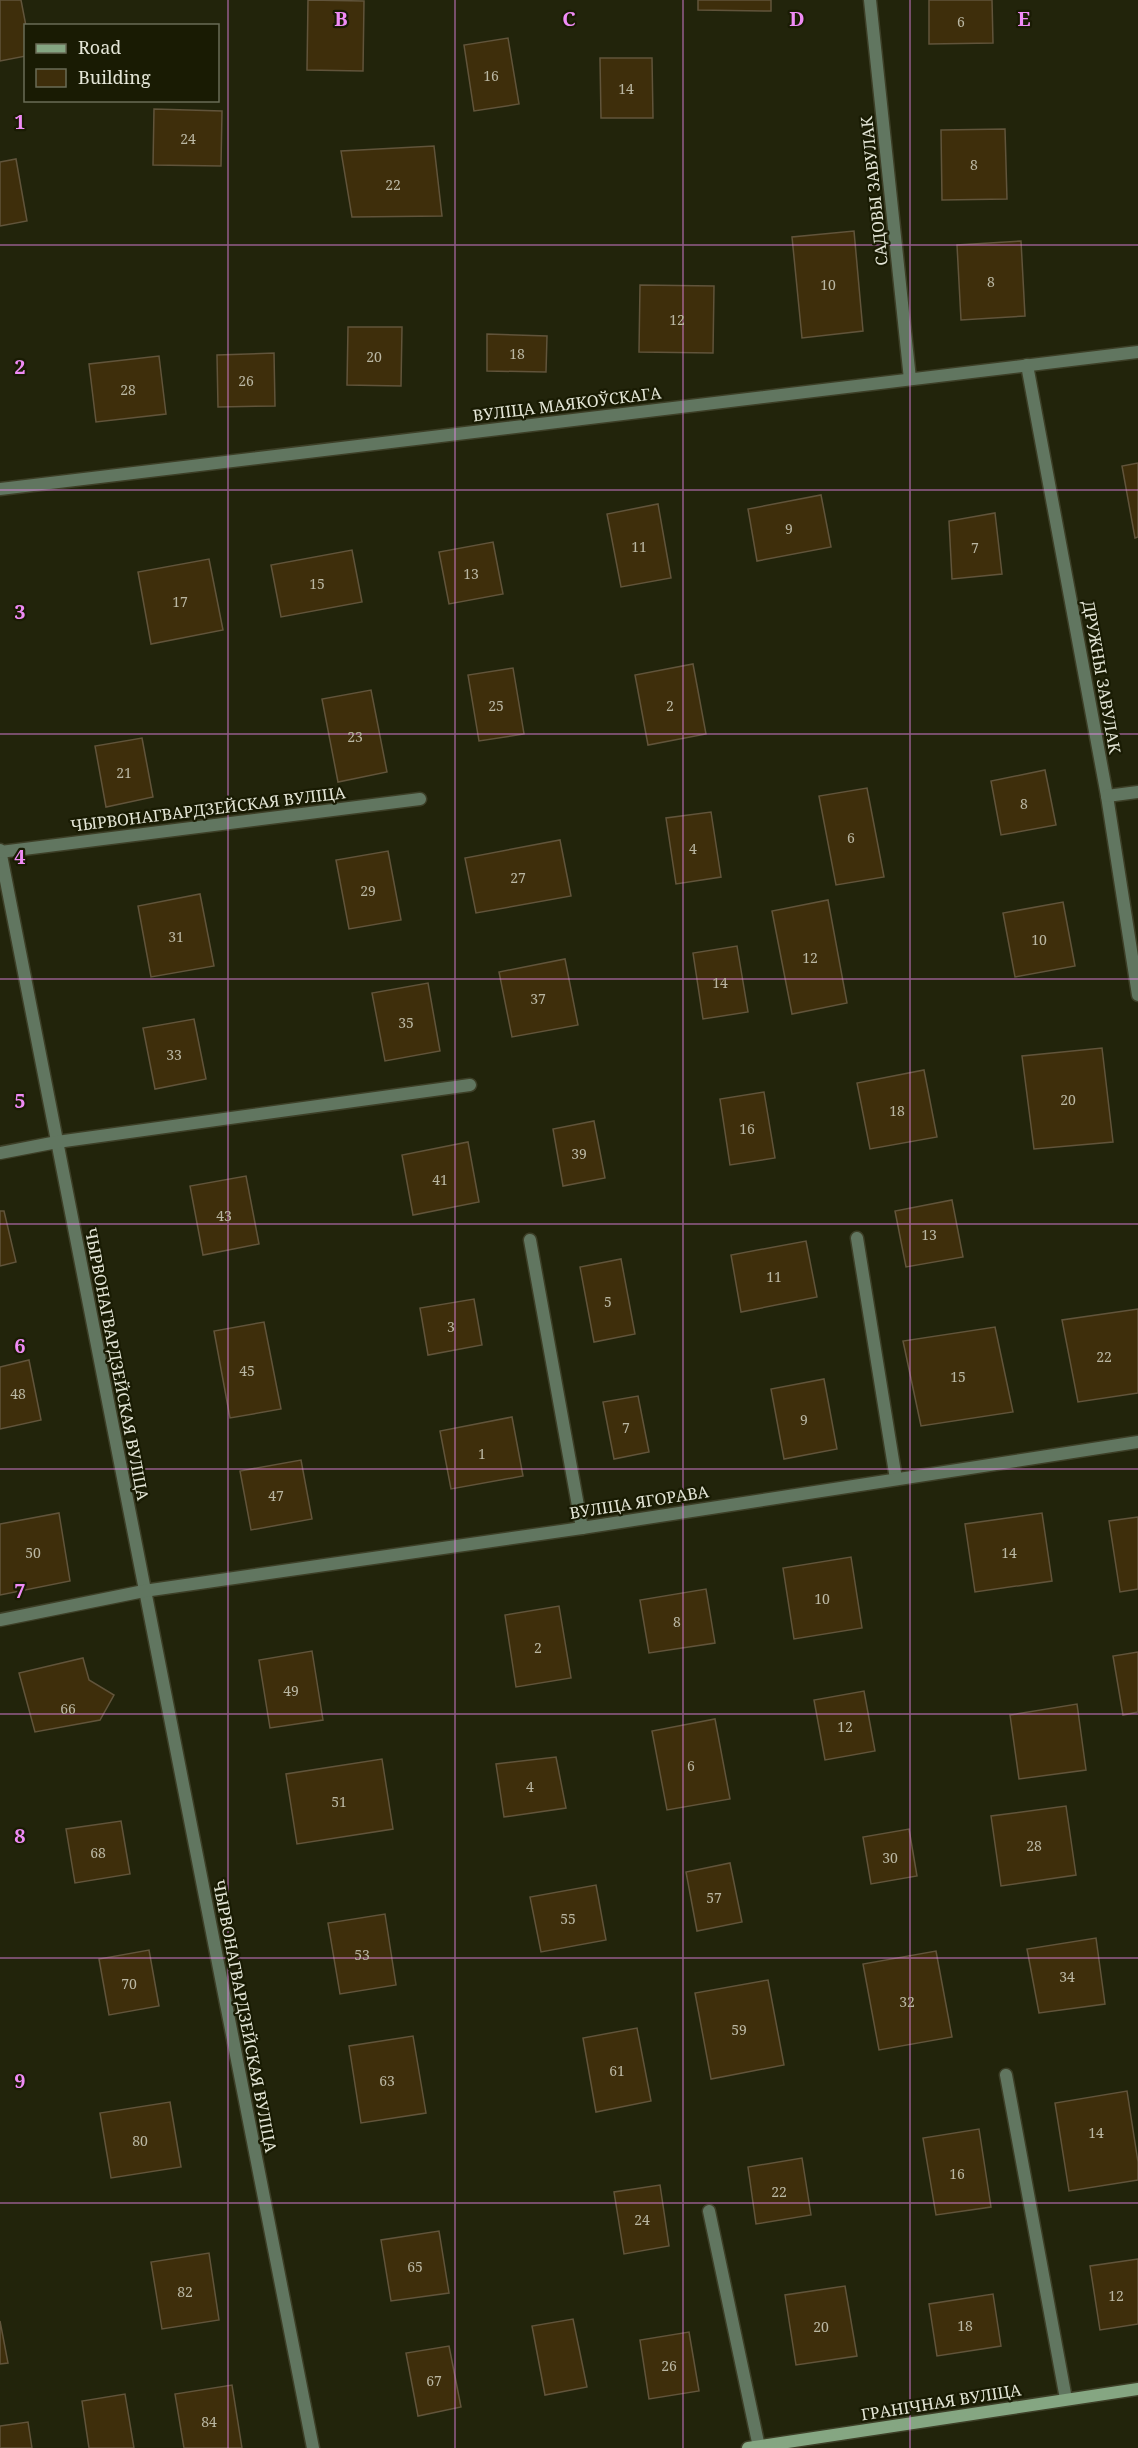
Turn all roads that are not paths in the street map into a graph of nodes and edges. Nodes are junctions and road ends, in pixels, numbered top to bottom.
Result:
1 (870, 0) edge
2 (1138, 352) edge
3 (1027, 365) junction
4 (910, 379) junction
5 (0, 489) edge
6 (1138, 792) edge
7 (1107, 796) junction
8 (420, 798) dead end
9 (0, 851) edge
10 (1138, 995) edge
11 (470, 1085) dead end
12 (57, 1142) junction
13 (0, 1153) edge
14 (856, 1238) dead end
15 (530, 1240) dead end
16 (1138, 1442) edge
17 (896, 1479) junction
18 (582, 1528) junction
19 (144, 1591) junction
20 (0, 1620) edge
21 (1006, 2075) dead end
22 (709, 2211) dead end
23 (1138, 2388) edge
24 (1066, 2399) junction
25 (753, 2447) edge
26 (313, 2448) edge

1 - 4 street, САДОВЫ ЗАВУЛАК
2 - 3 street, ВУЛІЦА МАЯКОЎСКАГА
3 - 4 street, ВУЛІЦА МАЯКОЎСКАГА
3 - 7 street, ДРУЖНЫ ЗАВУЛАК
4 - 5 street, ВУЛІЦА МАЯКОЎСКАГА
6 - 7 street
7 - 10 street, ДРУЖНЫ ЗАВУЛАК
8 - 9 street, ЧЫРВОНАГВАРДЗЕЙСКАЯ ВУЛІЦА
9 - 12 street, ЧЫРВОНАГВАРДЗЕЙСКАЯ ВУЛІЦА
11 - 12 street
12 - 13 street
12 - 19 street, ЧЫРВОНАГВАРДЗЕЙСКАЯ ВУЛІЦА
14 - 17 street
15 - 18 street
16 - 17 street, ВУЛІЦА ЯГОРАВА
17 - 18 street, ВУЛІЦА ЯГОРАВА
18 - 19 street, ВУЛІЦА ЯГОРАВА
19 - 20 street
19 - 26 street, ЧЫРВОНАГВАРДЗЕЙСКАЯ ВУЛІЦА
21 - 24 street
22 - 25 street
23 - 24 main road, ГРАНІЧНАЯ ВУЛІЦА
24 - 25 main road, ГРАНІЧНАЯ ВУЛІЦА

